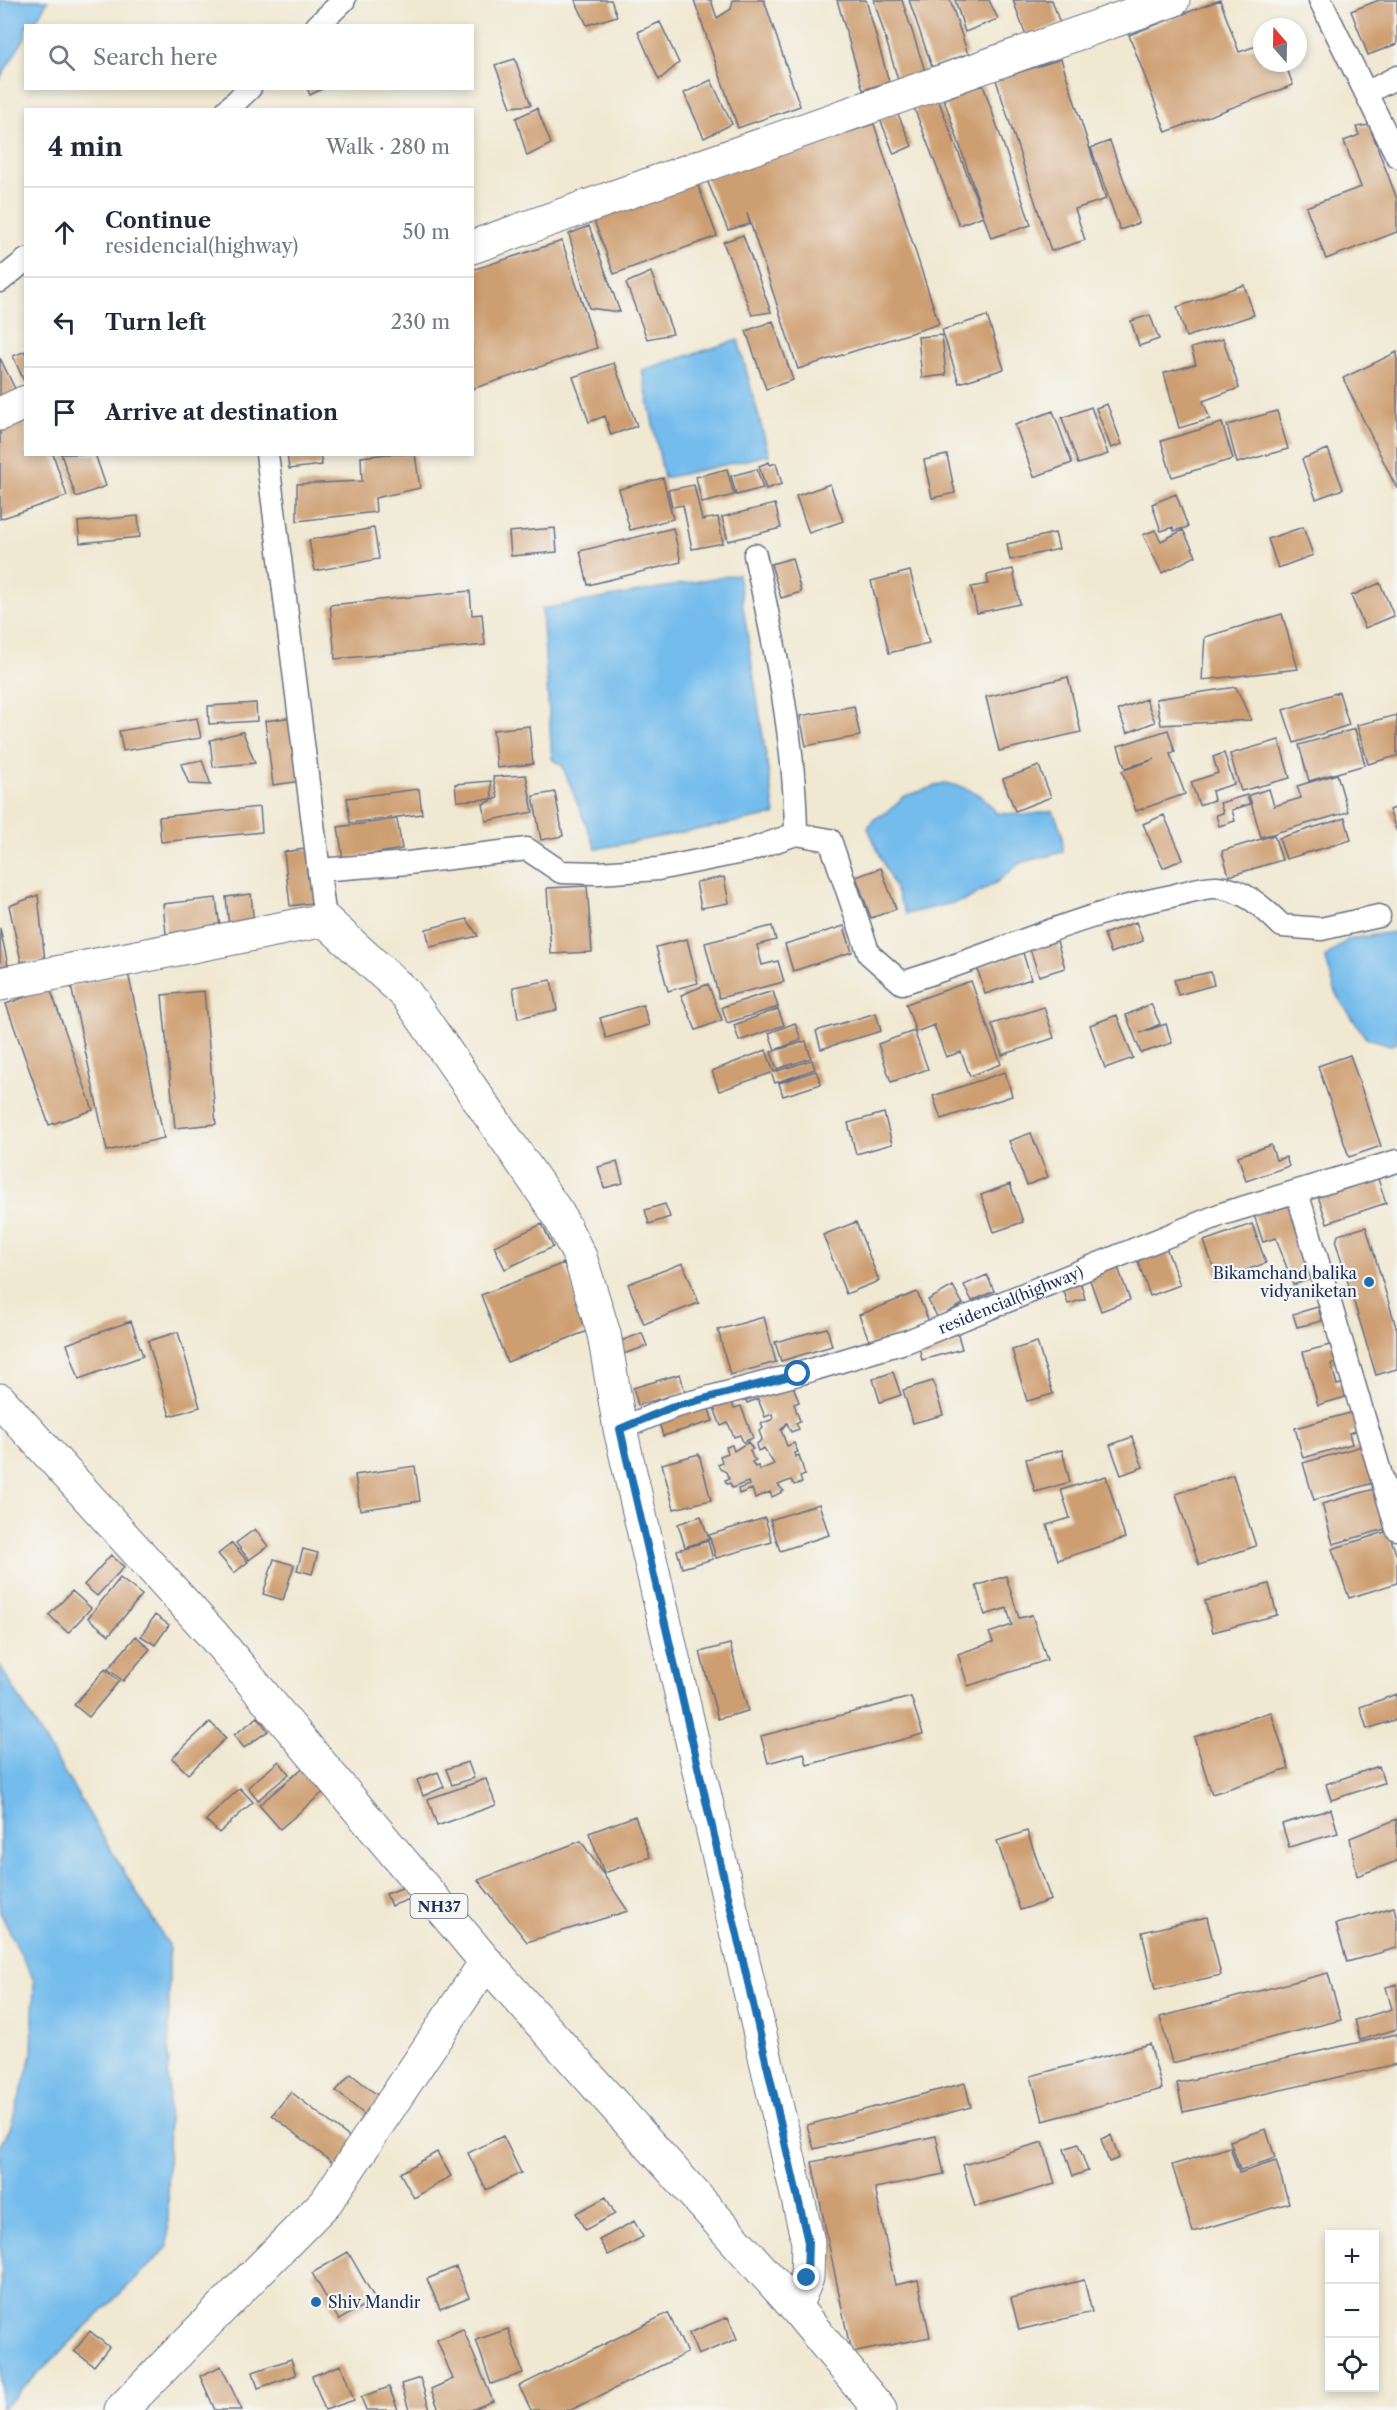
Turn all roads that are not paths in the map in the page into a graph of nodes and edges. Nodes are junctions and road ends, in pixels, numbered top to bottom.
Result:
1 (344, 0) edge
2 (1173, 0) edge
3 (1320, 0) edge
4 (1139, 6) edge
5 (319, 24) edge
6 (1397, 77) edge
7 (248, 90) edge
8 (1366, 93) junction
9 (229, 108) edge
10 (1397, 156) edge
11 (474, 246) edge
12 (24, 262) edge
13 (0, 281) edge
14 (24, 403) edge
15 (0, 414) edge
16 (267, 456) edge
17 (755, 555) dead end
18 (796, 834) junction
19 (319, 870) junction
20 (1379, 916) dead end
21 (325, 920) junction
22 (0, 984) edge
23 (1397, 1161) edge
24 (1297, 1192) junction
25 (0, 1400) edge
26 (620, 1429) junction
27 (1397, 1529) edge
28 (486, 1962) junction
29 (795, 2307) junction
30 (121, 2410) edge
31 (880, 2410) edge

1 - 5 street
2 - 4 main road
3 - 8 street
4 - 11 main road
6 - 8 street
7 - 9 street
8 - 10 street
12 - 13 street
14 - 15 main road
16 - 19 street
17 - 18 street
18 - 19 street
18 - 20 street
19 - 21 street
21 - 22 main road
21 - 26 main road
23 - 24 street, residencial(highway)
24 - 26 street, residencial(highway)
24 - 27 street
25 - 28 main road, NH37
26 - 29 main road
28 - 29 main road, NH37
28 - 30 main road
29 - 31 main road, NH37

